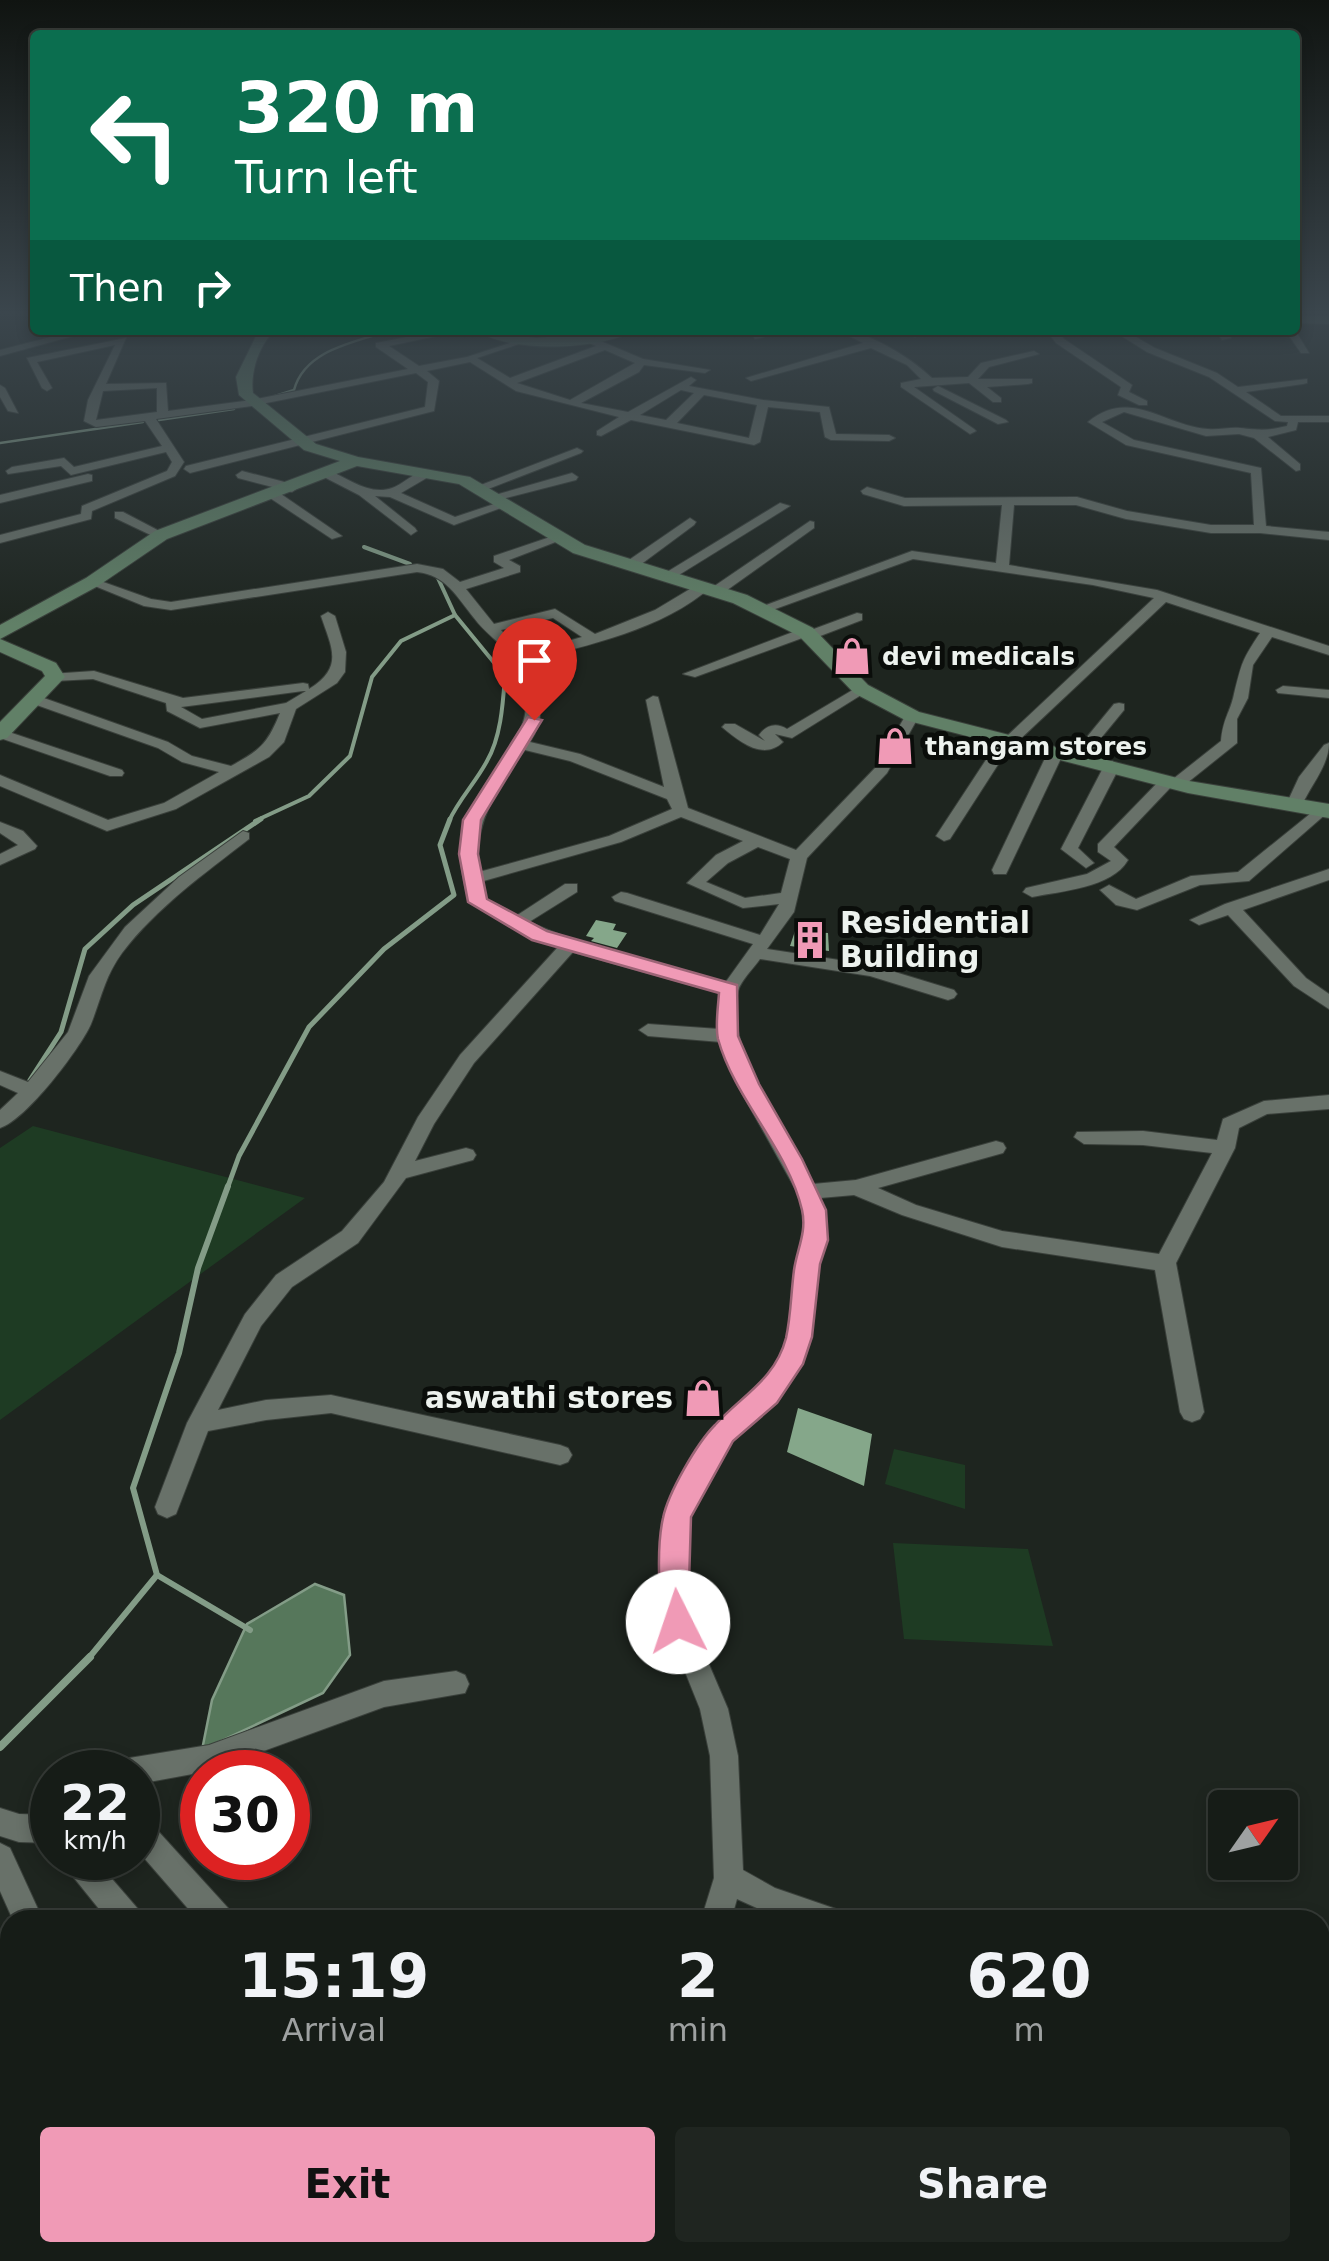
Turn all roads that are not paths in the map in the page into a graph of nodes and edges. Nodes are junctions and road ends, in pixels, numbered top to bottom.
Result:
1 (92, 416) edge
2 (173, 416) edge
3 (269, 416) edge
4 (404, 416) edge
5 (626, 416) joint
6 (677, 416) edge
7 (760, 416) edge
8 (826, 416) edge
9 (948, 416) edge
10 (987, 416) edge
11 (1106, 416) edge
12 (1142, 416) edge
13 (1275, 416) edge
14 (157, 418) junction
15 (1329, 420) edge
16 (1002, 422) dead end
17 (1292, 422) junction
18 (668, 425) junction
19 (970, 431) dead end
20 (601, 433) dead end
21 (1258, 436) junction
22 (889, 438) dead end
23 (303, 441) junction
24 (171, 447) junction
25 (577, 450) dead end
26 (355, 461) junction
27 (81, 468) junction
28 (1296, 468) dead end
29 (190, 470) dead end
30 (12, 471) dead end
31 (426, 473) junction
32 (328, 474) junction
33 (242, 475) dead end
34 (572, 477) dead end
35 (292, 488) junction
36 (867, 490) dead end
37 (363, 492) junction
38 (392, 493) junction
39 (274, 495) junction
40 (493, 496) junction
41 (0, 499) edge
42 (1008, 501) junction
43 (904, 502) junction
44 (784, 506) dead end
45 (119, 515) dead end
46 (913, 517) dead end
47 (690, 522) dead end
48 (810, 524) dead end
49 (1260, 529) junction
50 (412, 531) dead end
51 (161, 534) junction
52 (336, 536) dead end
53 (1329, 536) edge
54 (560, 538) junction
55 (0, 539) edge
56 (631, 565) junction
57 (1002, 568) junction
58 (669, 575) junction
59 (92, 582) junction
60 (457, 587) junction
61 (712, 588) junction
62 (1163, 597) junction
63 (762, 610) junction
64 (328, 616) dead end
65 (857, 617) dead end
66 (490, 630) junction
67 (0, 632) edge
68 (1268, 632) junction
69 (808, 634) junction
70 (594, 640) junction
71 (0, 644) edge
72 (1329, 652) edge
73 (520, 659) junction
74 (690, 674) dead end
75 (55, 676) junction
76 (303, 687) dead end
77 (861, 689) junction
78 (1283, 690) dead end
79 (1329, 694) edge
80 (36, 700) junction
81 (174, 700) junction
82 (653, 700) dead end
83 (290, 707) junction
84 (1118, 707) dead end
85 (912, 716) junction
86 (730, 728) dead end
87 (1, 734) edge
88 (1008, 740) junction
89 (522, 745) junction
90 (1329, 748) edge
91 (1056, 752) junction
92 (1078, 757) junction
93 (1112, 766) junction
94 (235, 772) junction
95 (116, 773) dead end
96 (0, 780) edge
97 (1171, 783) junction
98 (678, 803) junction
99 (1294, 805) junction
100 (1325, 810) edge
101 (0, 827) edge
102 (242, 836) dead end
103 (944, 836) dead end
104 (756, 842) junction
105 (798, 857) junction
106 (0, 860) edge
107 (1086, 863) dead end
108 (1000, 870) dead end
109 (1329, 874) edge
110 (473, 879) junction
111 (571, 888) dead end
112 (1109, 890) dead end
113 (1032, 892) dead end
114 (622, 897) dead end
115 (791, 898) junction
116 (1231, 908) junction
117 (1199, 920) dead end
118 (516, 923) junction
119 (569, 946) junction
120 (762, 947) junction
121 (729, 990) junction
122 (948, 994) dead end
123 (1329, 1003) edge
124 (648, 1030) dead end
125 (728, 1036) junction
126 (0, 1077) edge
127 (31, 1090) junction
128 (1329, 1102) edge
129 (0, 1121) edge
130 (1084, 1137) dead end
131 (996, 1148) dead end
132 (1225, 1148) junction
133 (466, 1154) dead end
134 (399, 1173) junction
135 (856, 1186) junction
136 (808, 1192) junction
137 (1166, 1263) junction
138 (1192, 1412) dead end
139 (198, 1423) junction
140 (560, 1455) dead end
141 (166, 1508) dead end
142 (456, 1684) dead end
143 (160, 1767) edge
144 (0, 1822) edge
145 (30, 1828) edge
146 (160, 1855) edge
147 (0, 1858) edge
148 (729, 1878) junction
149 (94, 1880) edge
150 (23, 1910) edge
151 (119, 1910) edge
152 (209, 1910) edge
153 (719, 1910) edge
154 (796, 1910) edge

1 - 14 street
2 - 14 street
3 - 23 street
4 - 23 street
5 - 18 street
5 - 20 street
6 - 18 street
7 - 18 street
8 - 22 street
9 - 19 street
10 - 16 street
11 - 49 street
12 - 21 street
13 - 17 street
14 - 24 street
15 - 17 street
17 - 21 street
21 - 28 street
23 - 26 street
23 - 29 street
24 - 27 street
24 - 55 street
25 - 40 street
26 - 31 street
26 - 32 street
27 - 30 street
27 - 41 street
31 - 38 street
31 - 40 street
32 - 35 street
32 - 37 street
33 - 35 street
34 - 40 street
35 - 39 street
36 - 43 street
37 - 38 street
37 - 50 street
38 - 40 street
39 - 51 street
39 - 52 street
40 - 54 street
42 - 43 street
42 - 49 street
42 - 57 street
43 - 46 street
44 - 58 street
45 - 51 street
47 - 56 street
48 - 61 street
49 - 53 street
51 - 59 street
54 - 56 street
54 - 60 street
56 - 58 street
57 - 62 street
57 - 63 street
58 - 61 street
59 - 60 street
59 - 67 street
60 - 66 street
61 - 63 street
61 - 70 street
62 - 68 street
62 - 88 street
63 - 69 street
64 - 83 street
65 - 69 street
66 - 70 street
66 - 73 street
68 - 72 street
68 - 97 street
69 - 74 street
69 - 77 street
70 - 73 street
71 - 75 street
73 - 89 street
75 - 80 street
75 - 81 street
76 - 81 street
77 - 85 street
77 - 86 street
78 - 79 street
80 - 87 street
80 - 94 street
81 - 83 street
82 - 98 street
83 - 94 street
84 - 92 street
85 - 88 street
85 - 105 street
87 - 95 street
88 - 91 street
88 - 103 street
89 - 98 street
89 - 110 street
90 - 99 street
91 - 92 street
91 - 108 street
92 - 93 street
93 - 97 street
93 - 107 street
94 - 96 street
97 - 99 street
97 - 113 street
98 - 104 street
98 - 110 street
99 - 100 street
100 - 112 street
101 - 106 street
102 - 127 street
104 - 105 street
104 - 115 street
105 - 115 street
109 - 116 street
110 - 118 street
111 - 118 street
114 - 120 street
115 - 120 street
116 - 117 street
116 - 123 street
118 - 119 street
119 - 121 street
119 - 134 street
120 - 121 street
120 - 122 street
121 - 125 street
124 - 125 street
125 - 136 street
126 - 127 street
127 - 129 street
128 - 132 street
130 - 132 street
131 - 135 street
132 - 137 street
133 - 134 street
134 - 139 street
135 - 136 street
135 - 137 street
136 - 148 street
137 - 138 street
139 - 140 street
139 - 141 street
142 - 143 street
144 - 145 street
146 - 152 street
147 - 150 street
148 - 153 street
148 - 154 street
149 - 151 street

